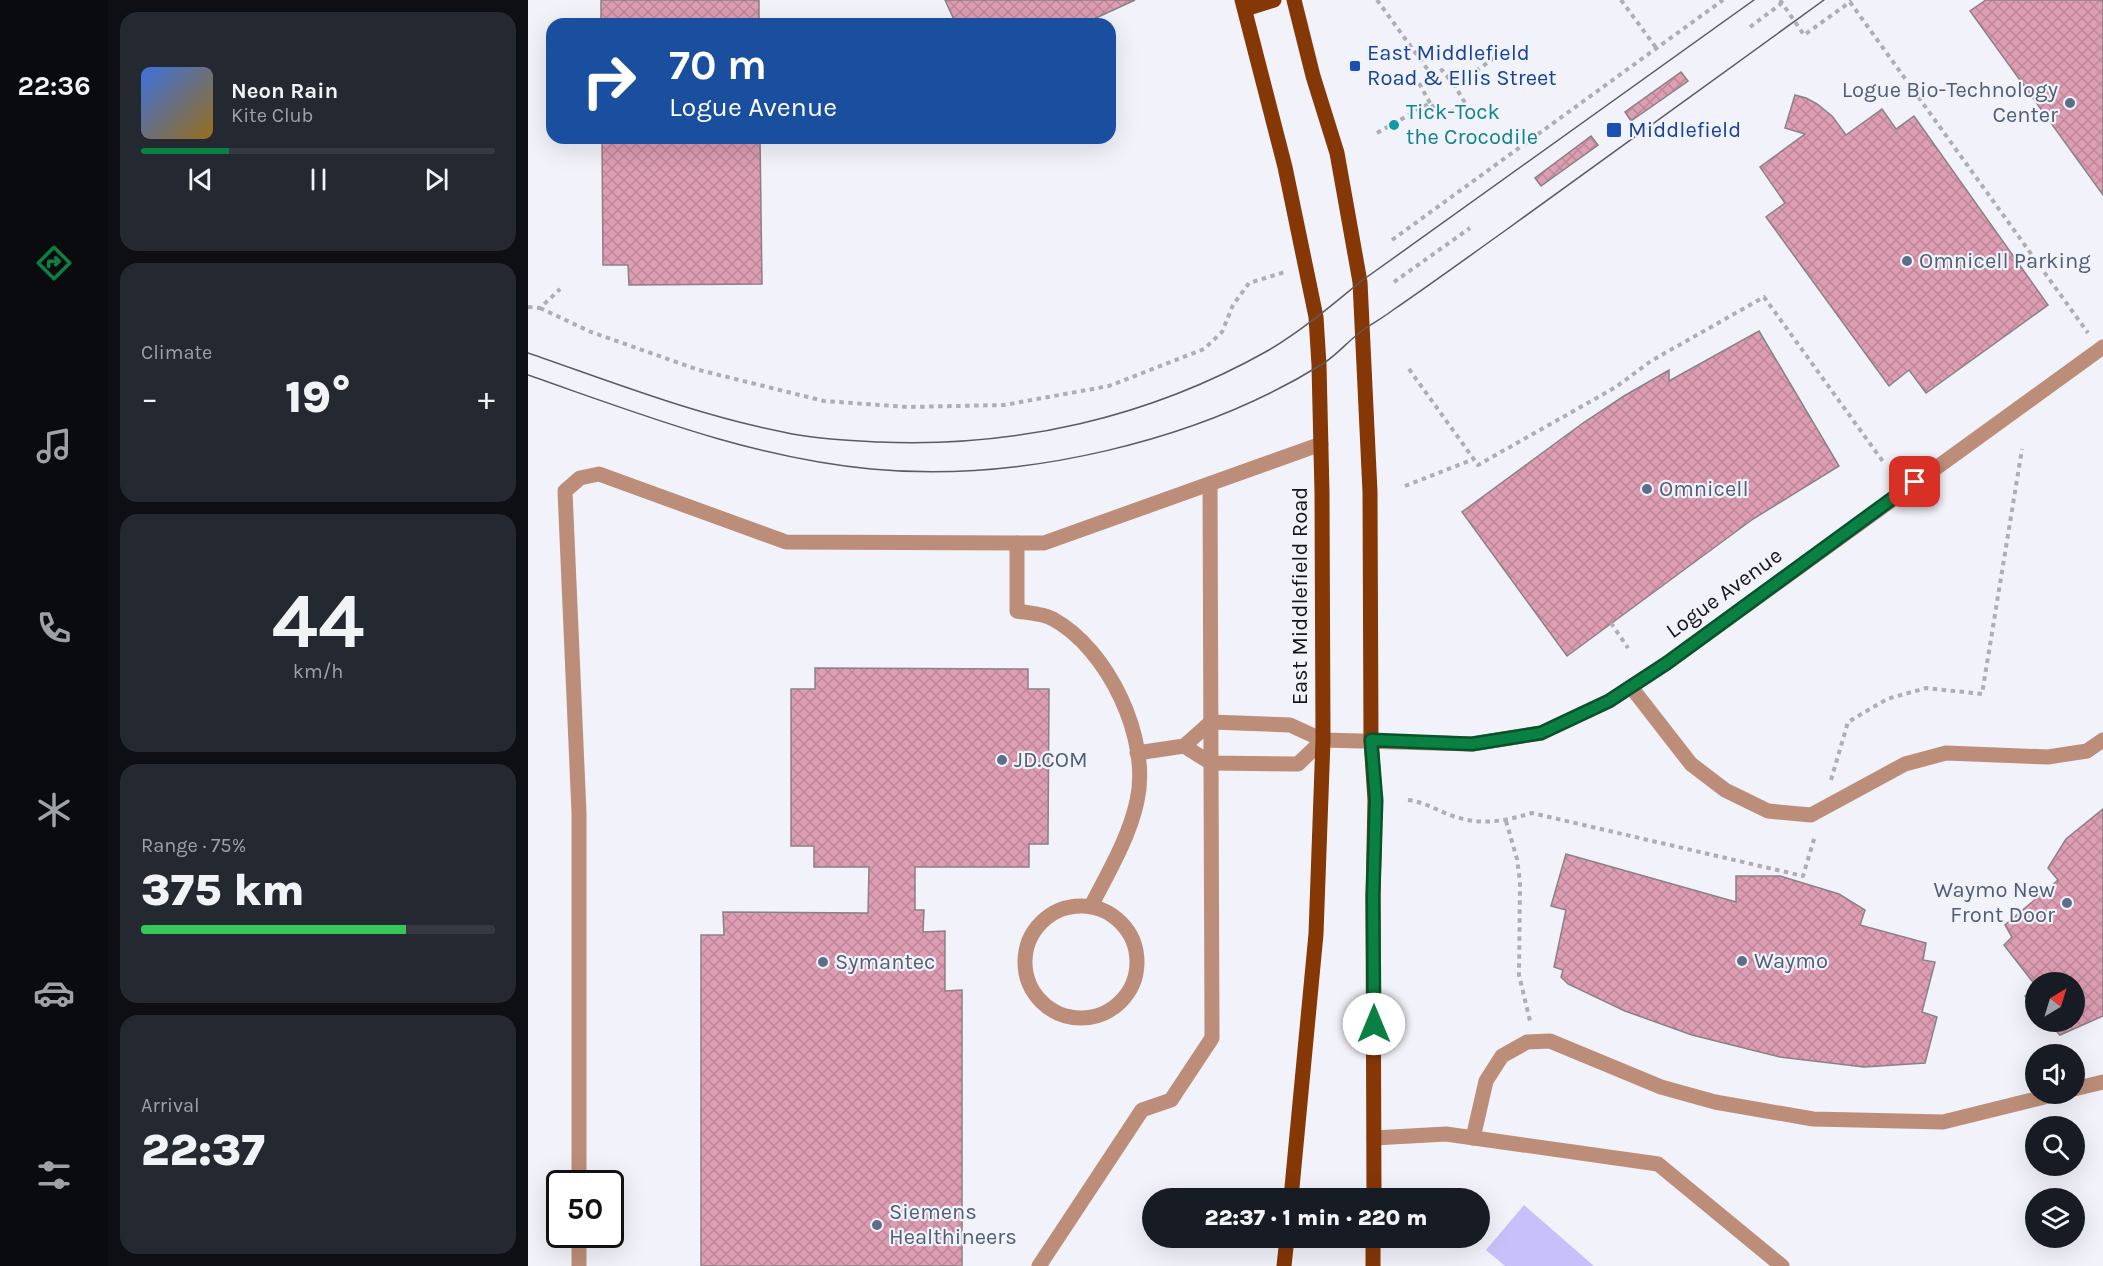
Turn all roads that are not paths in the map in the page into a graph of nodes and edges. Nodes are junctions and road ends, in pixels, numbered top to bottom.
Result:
1 (1274, 0) edge
2 (1294, 0) edge
3 (1244, 5) edge
4 (2101, 348) edge
5 (1321, 444) junction
6 (1210, 483) junction
7 (1017, 543) junction
8 (1631, 687) junction
9 (1211, 722) junction
10 (1323, 740) junction
11 (1371, 740) junction
12 (2103, 740) edge
13 (1184, 746) junction
14 (1137, 753) junction
15 (1211, 763) junction
16 (1091, 906) junction
17 (2103, 1082) edge
18 (2085, 1086) edge
19 (2025, 1102) edge
20 (1374, 1138) junction
21 (1473, 1138) junction
22 (579, 1170) edge
23 (1292, 1188) edge
24 (1374, 1188) edge
25 (579, 1248) edge
26 (1286, 1248) edge
27 (1374, 1248) edge
28 (579, 1266) edge
29 (1039, 1266) edge
30 (1284, 1266) edge
31 (1373, 1266) edge
32 (1782, 1266) edge

1 - 3 main road
2 - 11 main road
3 - 5 main road, East Middlefield Road
4 - 8 street, Logue Avenue
5 - 6 street
5 - 10 main road, East Middlefield Road
6 - 7 street
6 - 9 street
7 - 14 street
7 - 22 street
8 - 11 street, Logue Avenue
8 - 12 street
9 - 10 street
9 - 13 street
9 - 15 street
10 - 11 street, Logue Avenue
10 - 15 street
10 - 23 main road, East Middlefield Road
11 - 20 main road
13 - 14 street
13 - 15 street
14 - 16 street
15 - 29 street
16 - 16 street
17 - 18 street
19 - 21 street
20 - 21 street
20 - 24 main road
21 - 32 street
25 - 28 street
26 - 30 main road
27 - 31 main road

